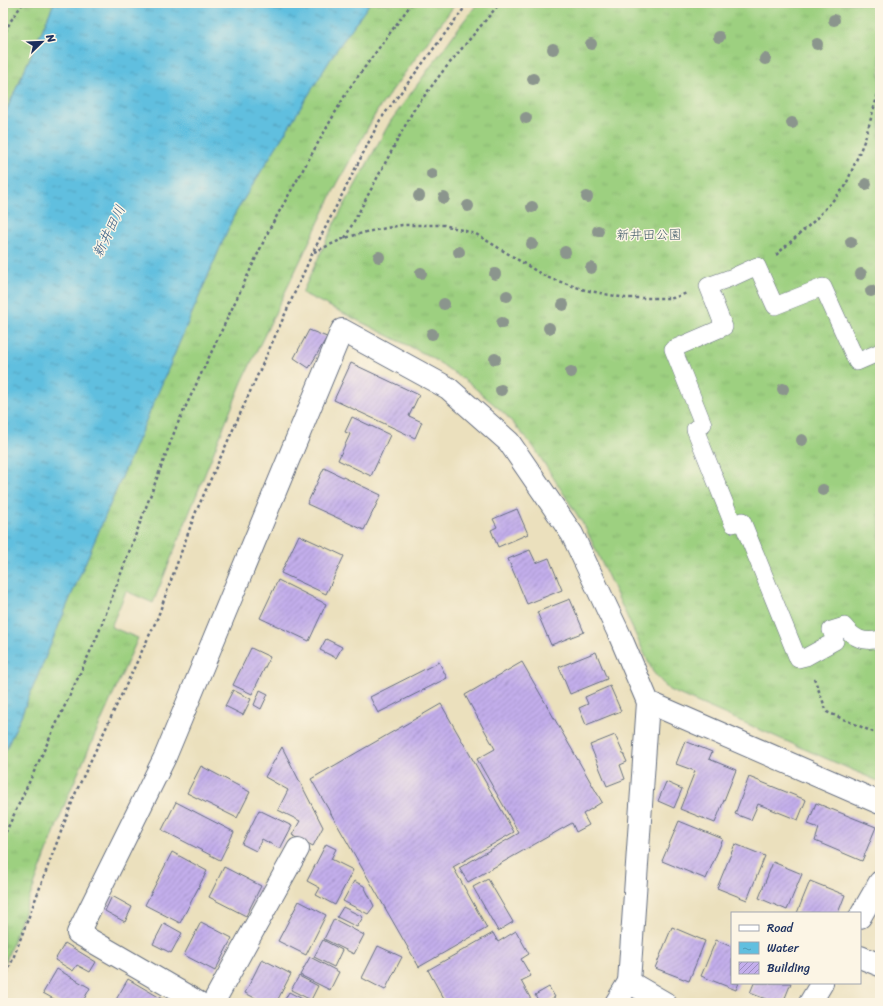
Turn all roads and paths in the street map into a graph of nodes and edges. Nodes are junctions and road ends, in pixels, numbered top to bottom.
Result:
1 (23, 3) edge
2 (412, 3) edge
3 (468, 3) edge
4 (500, 3) edge
5 (3, 37) edge
6 (880, 87) edge
7 (345, 238) junction
8 (313, 252) junction
9 (757, 266) junction
10 (708, 286) junction
11 (880, 352) edge
12 (880, 639) edge
13 (806, 657) junction
14 (648, 702) junction
15 (880, 735) edge
16 (880, 803) edge
17 (3, 838) edge
18 (298, 849) dead end
19 (880, 882) edge
20 (861, 914) edge
21 (861, 957) edge
22 (880, 965) edge
23 (629, 982) junction
24 (3, 984) edge
25 (821, 984) edge
26 (199, 1003) edge
27 (213, 1003) edge
28 (616, 1003) edge
29 (665, 1003) edge
30 (810, 1003) edge

1 - 5 path
2 - 17 path
3 - 8 path
4 - 7 path
6 - 9 path
7 - 8 path
7 - 10 path
8 - 24 path
9 - 10 street
9 - 11 street
10 - 13 street
12 - 13 street
13 - 15 path
14 - 16 street
14 - 23 street
14 - 26 street
18 - 27 street
19 - 20 street
21 - 22 street
23 - 28 street
23 - 29 street
25 - 30 street

